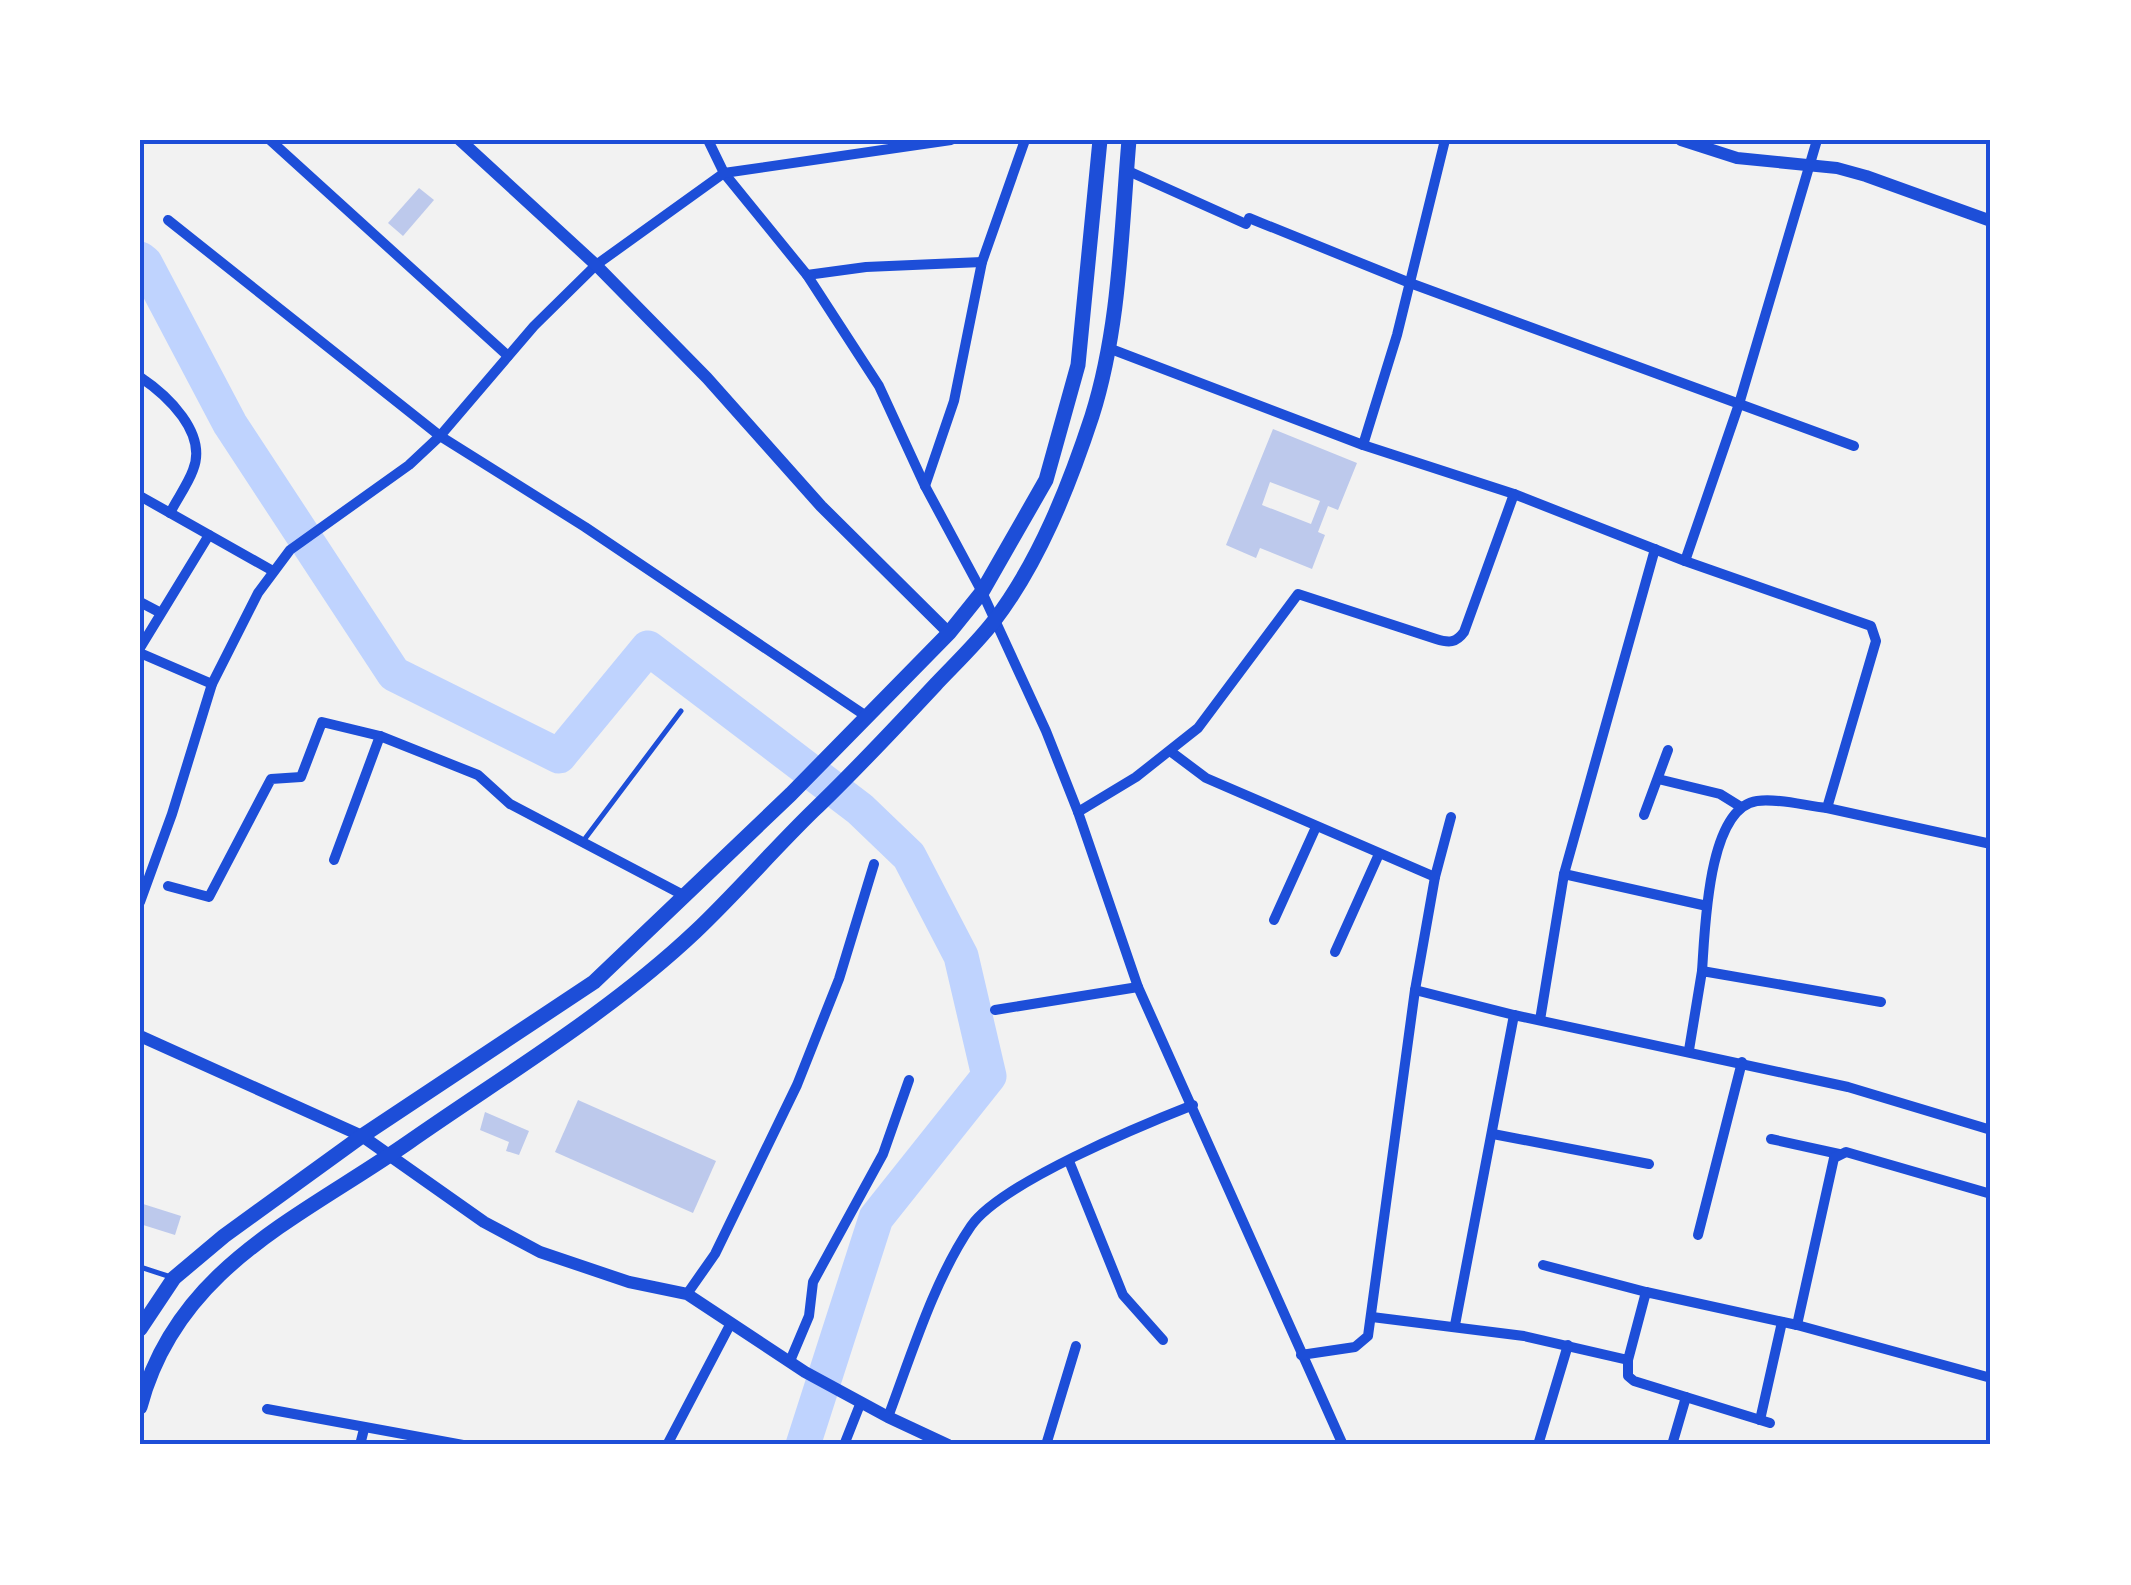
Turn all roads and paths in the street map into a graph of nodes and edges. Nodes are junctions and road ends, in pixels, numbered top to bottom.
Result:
1 (270, 140) edge
2 (460, 140) edge
3 (708, 140) edge
4 (952, 140) edge
5 (1025, 140) edge
6 (1100, 140) edge
7 (1129, 140) edge
8 (1445, 140) edge
9 (1681, 140) edge
10 (1817, 140) edge
11 (1809, 166) junction
12 (1126, 170) junction
13 (724, 173) junction
14 (168, 220) dead end
15 (1991, 221) edge
16 (982, 262) junction
17 (596, 266) junction
18 (808, 276) junction
19 (1410, 283) junction
20 (1111, 348) junction
21 (508, 356) junction
22 (140, 377) edge
23 (1738, 404) junction
24 (440, 436) junction
25 (1363, 444) junction
26 (1854, 446) dead end
27 (925, 486) junction
28 (1514, 494) junction
29 (140, 496) edge
30 (170, 513) junction
31 (208, 535) junction
32 (1655, 549) junction
33 (1685, 561) junction
34 (273, 571) junction
35 (982, 592) junction
36 (140, 602) edge
37 (160, 612) junction
38 (993, 622) junction
39 (949, 633) junction
40 (140, 651) edge
41 (212, 684) junction
42 (681, 710) dead end
43 (866, 716) junction
44 (380, 736) junction
45 (1668, 750) dead end
46 (1170, 752) junction
47 (1658, 779) junction
48 (1741, 807) junction
49 (1828, 808) junction
50 (1078, 812) junction
51 (1644, 815) dead end
52 (1450, 817) dead end
53 (1316, 827) junction
54 (584, 840) junction
55 (1991, 844) edge
56 (1379, 854) junction
57 (334, 860) dead end
58 (874, 864) dead end
59 (146, 870) edge
60 (1564, 874) junction
61 (1434, 877) junction
62 (168, 886) dead end
63 (685, 896) junction
64 (140, 902) edge
65 (1708, 906) junction
66 (1274, 920) dead end
67 (1335, 952) dead end
68 (1702, 971) junction
69 (1138, 987) junction
70 (1416, 990) junction
71 (1881, 1002) dead end
72 (995, 1010) dead end
73 (1514, 1014) junction
74 (1540, 1020) junction
75 (140, 1036) edge
76 (1689, 1050) junction
77 (1742, 1062) junction
78 (909, 1080) dead end
79 (1194, 1105) junction
80 (1991, 1130) edge
81 (1493, 1134) junction
82 (362, 1136) junction
83 (1771, 1139) dead end
84 (1839, 1154) junction
85 (388, 1156) junction
86 (1070, 1162) junction
87 (1649, 1164) dead end
88 (1991, 1194) edge
89 (1698, 1235) dead end
90 (1543, 1264) dead end
91 (140, 1267) edge
92 (174, 1278) junction
93 (1646, 1292) junction
94 (686, 1294) junction
95 (1372, 1317) junction
96 (1782, 1322) junction
97 (731, 1323) junction
98 (1455, 1324) junction
99 (1798, 1326) junction
100 (140, 1329) edge
101 (1163, 1340) dead end
102 (1568, 1345) junction
103 (1076, 1346) dead end
104 (1301, 1355) junction
105 (1628, 1360) junction
106 (790, 1361) junction
107 (1991, 1378) edge
108 (1686, 1397) junction
109 (861, 1402) junction
110 (140, 1408) edge
111 (267, 1410) dead end
112 (888, 1417) junction
113 (364, 1429) junction
114 (360, 1445) edge
115 (463, 1445) edge
116 (667, 1445) edge
117 (844, 1445) edge
118 (948, 1445) edge
119 (1046, 1445) edge
120 (1344, 1445) edge
121 (1538, 1445) edge
122 (1672, 1445) edge

1 - 21 street
2 - 17 street
3 - 13 street
4 - 13 street
5 - 16 street
6 - 35 main road
7 - 12 main road
8 - 19 street
9 - 11 street
10 - 11 street
11 - 15 street
11 - 23 street
12 - 19 street
12 - 20 main road
13 - 17 street
13 - 18 street
14 - 24 street
16 - 18 street
16 - 27 street
17 - 21 street
17 - 39 street
18 - 27 street
19 - 23 street
19 - 25 street
20 - 25 street
20 - 38 main road
21 - 24 street
22 - 30 street
23 - 26 street
23 - 33 street
24 - 34 street
24 - 43 street
25 - 28 street
27 - 35 street
28 - 32 street
28 - 46 street
29 - 30 street
30 - 31 street
31 - 34 street
31 - 37 street
32 - 33 street
32 - 60 street
33 - 49 street
34 - 41 street
35 - 38 street
35 - 39 main road
36 - 37 street
37 - 40 street
38 - 50 street
38 - 85 main road
39 - 43 main road
40 - 41 street
41 - 59 street
42 - 54 lane
43 - 63 main road
44 - 54 street
44 - 57 street
44 - 62 street
45 - 47 street
46 - 50 street
46 - 53 street
47 - 48 street
47 - 51 street
48 - 49 street
48 - 65 street
49 - 55 street
50 - 69 street
52 - 61 street
53 - 56 street
53 - 66 street
54 - 63 street
56 - 61 street
56 - 67 street
58 - 94 street
59 - 64 street
60 - 65 street
60 - 74 street
61 - 70 street
63 - 82 main road
65 - 68 street
68 - 71 street
68 - 76 street
69 - 72 street
69 - 79 street
70 - 73 street
70 - 95 street
73 - 74 street
73 - 81 street
74 - 76 street
75 - 82 street
76 - 77 street
77 - 80 street
77 - 89 street
78 - 106 street
79 - 86 street
79 - 104 street
81 - 87 street
81 - 98 street
82 - 85 street
82 - 92 main road
83 - 84 street
84 - 88 street
84 - 99 street
85 - 94 street
85 - 110 main road
86 - 101 street
86 - 112 street
90 - 93 street
91 - 92 lane
92 - 100 main road
93 - 96 street
93 - 105 street
94 - 97 street
95 - 98 street
95 - 104 street
96 - 99 street
96 - 108 street
97 - 106 street
97 - 116 street
98 - 102 street
99 - 107 street
102 - 105 street
102 - 121 street
103 - 119 street
104 - 120 street
105 - 108 street
106 - 109 street
108 - 122 street
109 - 112 street
109 - 117 street
111 - 113 street
112 - 118 street
113 - 114 street
113 - 115 street

